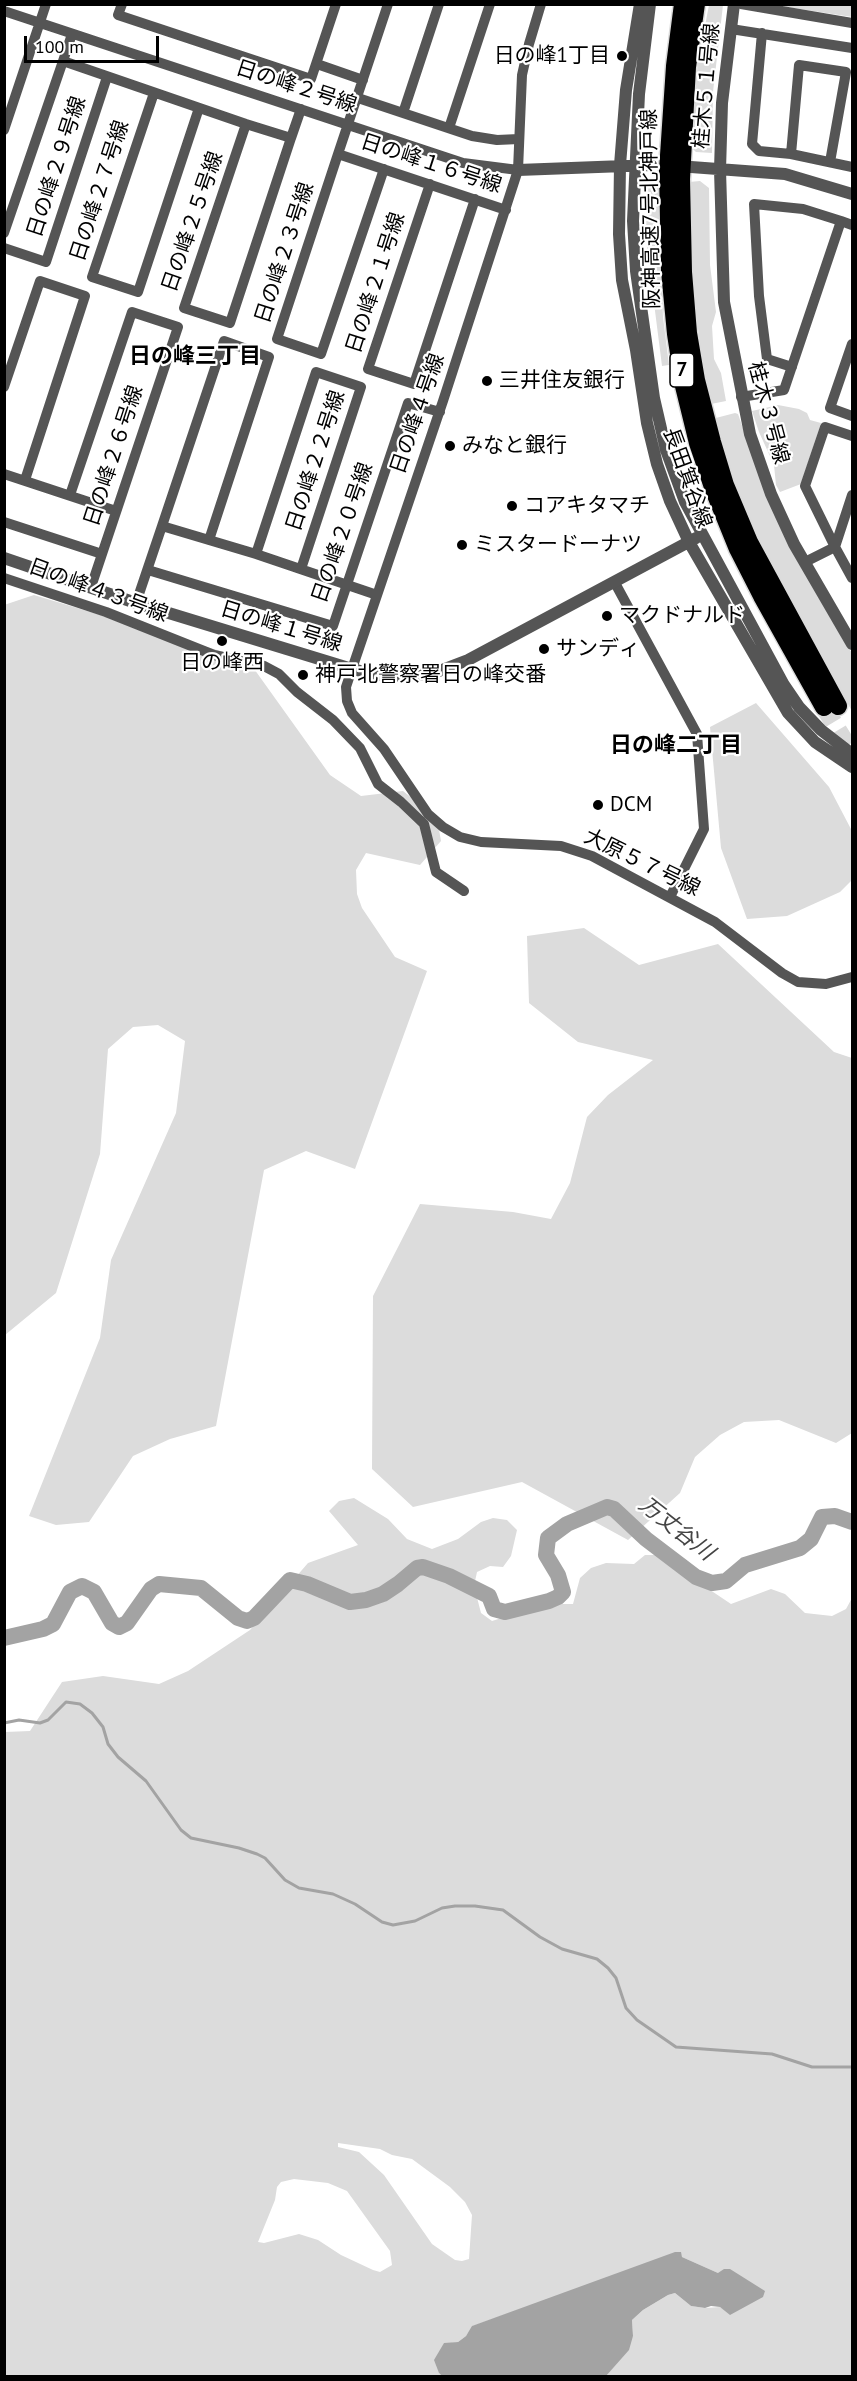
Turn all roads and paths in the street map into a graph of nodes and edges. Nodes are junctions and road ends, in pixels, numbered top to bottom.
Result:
1 (46, 4) edge
2 (122, 4) edge
3 (336, 4) edge
4 (388, 4) edge
5 (439, 4) edge
6 (490, 4) edge
7 (541, 4) edge
8 (640, 4) edge
9 (650, 4) edge
10 (683, 4) edge
11 (696, 4) edge
12 (734, 4) edge
13 (741, 4) edge
14 (4, 11) edge
15 (40, 23) junction
16 (852, 23) edge
17 (731, 29) junction
18 (72, 33) junction
19 (762, 33) junction
20 (852, 48) edge
21 (63, 61) junction
22 (316, 64) junction
23 (107, 76) junction
24 (363, 80) junction
25 (153, 93) junction
26 (358, 98) junction
27 (199, 108) junction
28 (301, 109) junction
29 (403, 113) junction
30 (246, 124) junction
31 (348, 125) junction
32 (448, 128) junction
33 (4, 130) edge
34 (291, 138) junction
35 (519, 139) junction
36 (338, 154) junction
37 (791, 154) junction
38 (830, 162) junction
39 (620, 165) junction
40 (634, 165) junction
41 (651, 165) dead end
42 (691, 167) dead end
43 (852, 167) edge
44 (384, 169) junction
45 (519, 170) junction
46 (720, 170) junction
47 (430, 184) junction
48 (852, 194) edge
49 (475, 200) junction
50 (506, 210) junction
51 (841, 221) junction
52 (852, 225) edge
53 (4, 232) edge
54 (4, 248) edge
55 (852, 344) edge
56 (792, 368) junction
57 (4, 387) edge
58 (741, 397) junction
59 (440, 412) junction
60 (852, 416) edge
61 (852, 436) edge
62 (4, 474) edge
63 (25, 480) junction
64 (70, 495) junction
65 (852, 495) edge
66 (116, 511) junction
67 (4, 522) edge
68 (162, 526) junction
69 (702, 536) junction
70 (209, 540) junction
71 (689, 542) junction
72 (835, 547) junction
73 (102, 554) junction
74 (256, 554) junction
75 (4, 558) edge
76 (805, 562) junction
77 (301, 569) junction
78 (148, 570) junction
79 (4, 578) edge
80 (852, 578) edge
81 (615, 583) junction
82 (346, 585) junction
83 (91, 587) junction
84 (377, 595) junction
85 (136, 603) junction
86 (852, 644) edge
87 (352, 669) junction
88 (852, 754) edge
89 (852, 767) edge
90 (415, 795) junction
91 (401, 802) junction
92 (464, 891) dead end
93 (670, 897) junction
94 (852, 977) edge

1 - 15 street
2 - 22 street
3 - 22 street
4 - 24 street, 日の峰１６号線
5 - 29 street
6 - 32 street
7 - 35 street, 日の峰４号線
8 - 39 street, 長田箕谷線
9 - 40 street, 長田箕谷線
10 - 11 highway, 阪神高速7号北神戸線 / 7
12 - 17 street, 桂木５１号線
13 - 16 street
14 - 15 street, 日の峰２号線
15 - 18 street, 日の峰２号線
15 - 33 street
17 - 19 street
17 - 46 street, 桂木５１号線
18 - 21 street, 日の峰２９号線
18 - 28 street, 日の峰２号線
19 - 20 street
19 - 37 street
21 - 23 street
21 - 53 street, 日の峰２９号線
22 - 24 street
23 - 25 street
23 - 54 street, 日の峰２９号線
24 - 26 street, 日の峰１６号線
25 - 27 street
25 - 27 street, 日の峰２７号線
26 - 29 street
26 - 31 street, 日の峰１６号線
27 - 30 street
28 - 31 street, 日の峰２号線
28 - 34 street
29 - 32 street
30 - 34 street
30 - 34 street, 日の峰２５号線
31 - 36 street, 日の峰１６号線
31 - 45 street, 日の峰２号線
32 - 35 street
35 - 45 street, 日の峰４号線
36 - 44 street, 日の峰１６号線
36 - 44 street, 日の峰２３号線
37 - 38 street
37 - 38 street
38 - 43 street
39 - 40 street, 日の峰２号線
39 - 45 street, 日の峰２号線
39 - 71 street, 長田箕谷線
40 - 41 street, 日の峰２号線
40 - 69 street, 長田箕谷線
42 - 46 street
44 - 47 street, 日の峰１６号線
45 - 50 street, 日の峰４号線
46 - 48 street
46 - 58 street, 桂木３号線
47 - 49 street, 日の峰１６号線
47 - 49 street, 日の峰２１号線
49 - 50 street, 日の峰１６号線
50 - 59 street, 日の峰４号線
51 - 52 street
51 - 56 street
51 - 56 street
55 - 60 street
56 - 58 street
57 - 63 street
58 - 76 street, 桂木３号線
59 - 82 street, 日の峰２０号線
59 - 84 street, 日の峰４号線
61 - 72 street
62 - 63 street
63 - 64 street
64 - 66 street
64 - 66 street, 日の峰２６号線
65 - 72 street
66 - 73 street, 日の峰２６号線
67 - 73 street
68 - 70 street
68 - 70 street
68 - 78 street
69 - 71 street, 日の峰１号線
69 - 88 street, 長田箕谷線
70 - 74 street
71 - 81 street, 日の峰１号線
71 - 89 street, 長田箕谷線
72 - 76 street
72 - 80 street
73 - 83 street, 日の峰２６号線
74 - 77 street
74 - 77 street, 日の峰２２号線
75 - 83 street, 日の峰１号線
76 - 86 street, 桂木３号線
77 - 82 street
78 - 82 street, 日の峰２０号線
78 - 85 street
79 - 91 street, 日の峰４３号線
81 - 87 street, 日の峰１号線
81 - 93 street
82 - 84 street
83 - 85 street, 日の峰１号線
84 - 87 street, 日の峰４号線
85 - 87 street, 日の峰１号線
87 - 90 street, 大原５７号線
90 - 91 street
90 - 93 street, 大原５７号線
91 - 92 street, 日の峰４３号線
93 - 94 street, 大原５７号線

